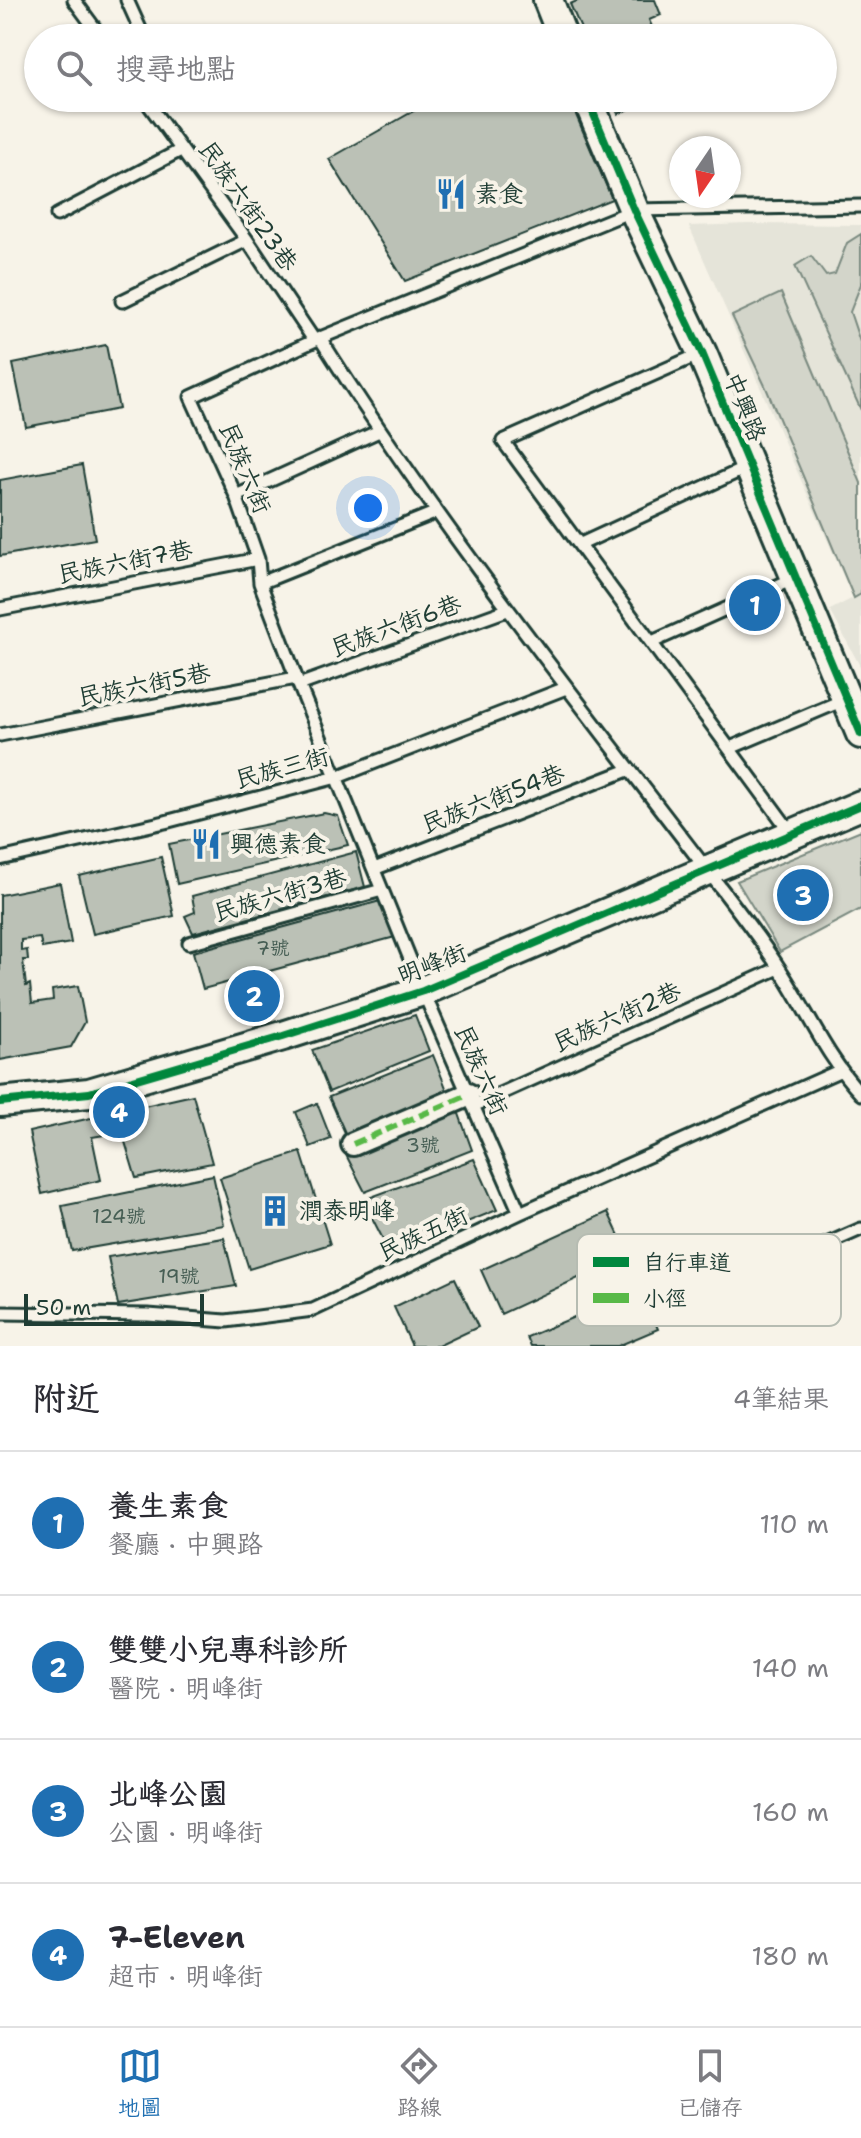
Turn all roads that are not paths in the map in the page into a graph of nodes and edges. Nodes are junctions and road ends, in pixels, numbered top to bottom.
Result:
1 (74, 0) edge
2 (127, 0) edge
3 (548, 0) edge
4 (92, 24) edge
5 (138, 24) edge
6 (557, 24) edge
7 (154, 112) edge
8 (593, 112) edge
9 (181, 150) junction
10 (861, 206) edge
11 (634, 210) junction
12 (57, 215) dead end
13 (247, 240) junction
14 (122, 301) dead end
15 (317, 339) junction
16 (702, 353) junction
17 (379, 431) junction
18 (749, 467) junction
19 (236, 496) junction
20 (437, 512) junction
21 (581, 544) junction
22 (258, 559) junction
23 (795, 577) junction
24 (260, 583) junction
25 (0, 609) edge
26 (507, 610) junction
27 (652, 642) junction
28 (298, 681) junction
29 (566, 688) junction
30 (846, 699) junction
31 (861, 734) edge
32 (0, 735) edge
33 (730, 748) junction
34 (628, 770) junction
35 (337, 777) junction
36 (861, 805) edge
37 (792, 835) junction
38 (0, 859) edge
39 (374, 869) junction
40 (708, 871) junction
41 (382, 890) junction
42 (189, 943) dead end
43 (779, 968) junction
44 (423, 991) junction
45 (839, 1071) junction
46 (861, 1094) edge
47 (471, 1100) junction
48 (0, 1102) edge
49 (353, 1144) dead end
50 (520, 1213) junction
51 (861, 1229) edge
52 (841, 1238) edge
53 (0, 1313) edge

1 - 4 lane
2 - 5 lane
3 - 6 street
7 - 9 lane, 民族六街23巷
8 - 11 street, 中興路
9 - 12 lane
9 - 13 lane, 民族六街23巷
10 - 11 lane, 民族六街
11 - 15 lane, 民族六街
11 - 16 street, 中興路
13 - 14 lane
13 - 15 lane, 民族六街23巷
15 - 17 lane, 民族六街23巷
15 - 19 lane, 民族六街
16 - 18 street, 中興路
16 - 21 lane
17 - 19 lane
17 - 20 lane, 民族六街23巷
18 - 21 lane
18 - 23 street, 中興路
19 - 22 lane, 民族六街
20 - 24 lane
20 - 26 lane, 民族六街23巷
21 - 27 lane
22 - 24 lane, 民族六街
22 - 25 lane, 民族六街7巷
23 - 27 lane
23 - 30 street, 中興路
24 - 28 lane, 民族六街
26 - 28 lane, 民族六街6巷
26 - 29 lane, 民族六街23巷
27 - 33 lane
28 - 32 lane, 民族六街5巷
28 - 35 lane, 民族六街
29 - 34 lane, 民族六街23巷
29 - 35 lane, 民族三街
30 - 31 street, 中興路
30 - 33 lane
33 - 37 lane
34 - 39 lane, 民族六街54巷
34 - 40 lane, 民族六街23巷
35 - 38 lane, 民族三街
35 - 39 lane, 民族六街
36 - 37 street, 明峰街
37 - 40 street, 明峰街
39 - 41 lane, 民族六街
40 - 43 lane, 民族六街23巷
40 - 44 street, 明峰街
41 - 42 lane, 民族六街3巷
41 - 44 lane, 民族六街
43 - 45 lane, 民族六街23巷
43 - 47 lane, 民族六街2巷
44 - 47 lane, 民族六街
44 - 48 street, 明峰街
45 - 46 lane, 民族六街23巷
45 - 50 lane, 民族五街
47 - 49 street
47 - 50 lane, 民族六街
50 - 53 lane, 民族五街
51 - 52 lane

